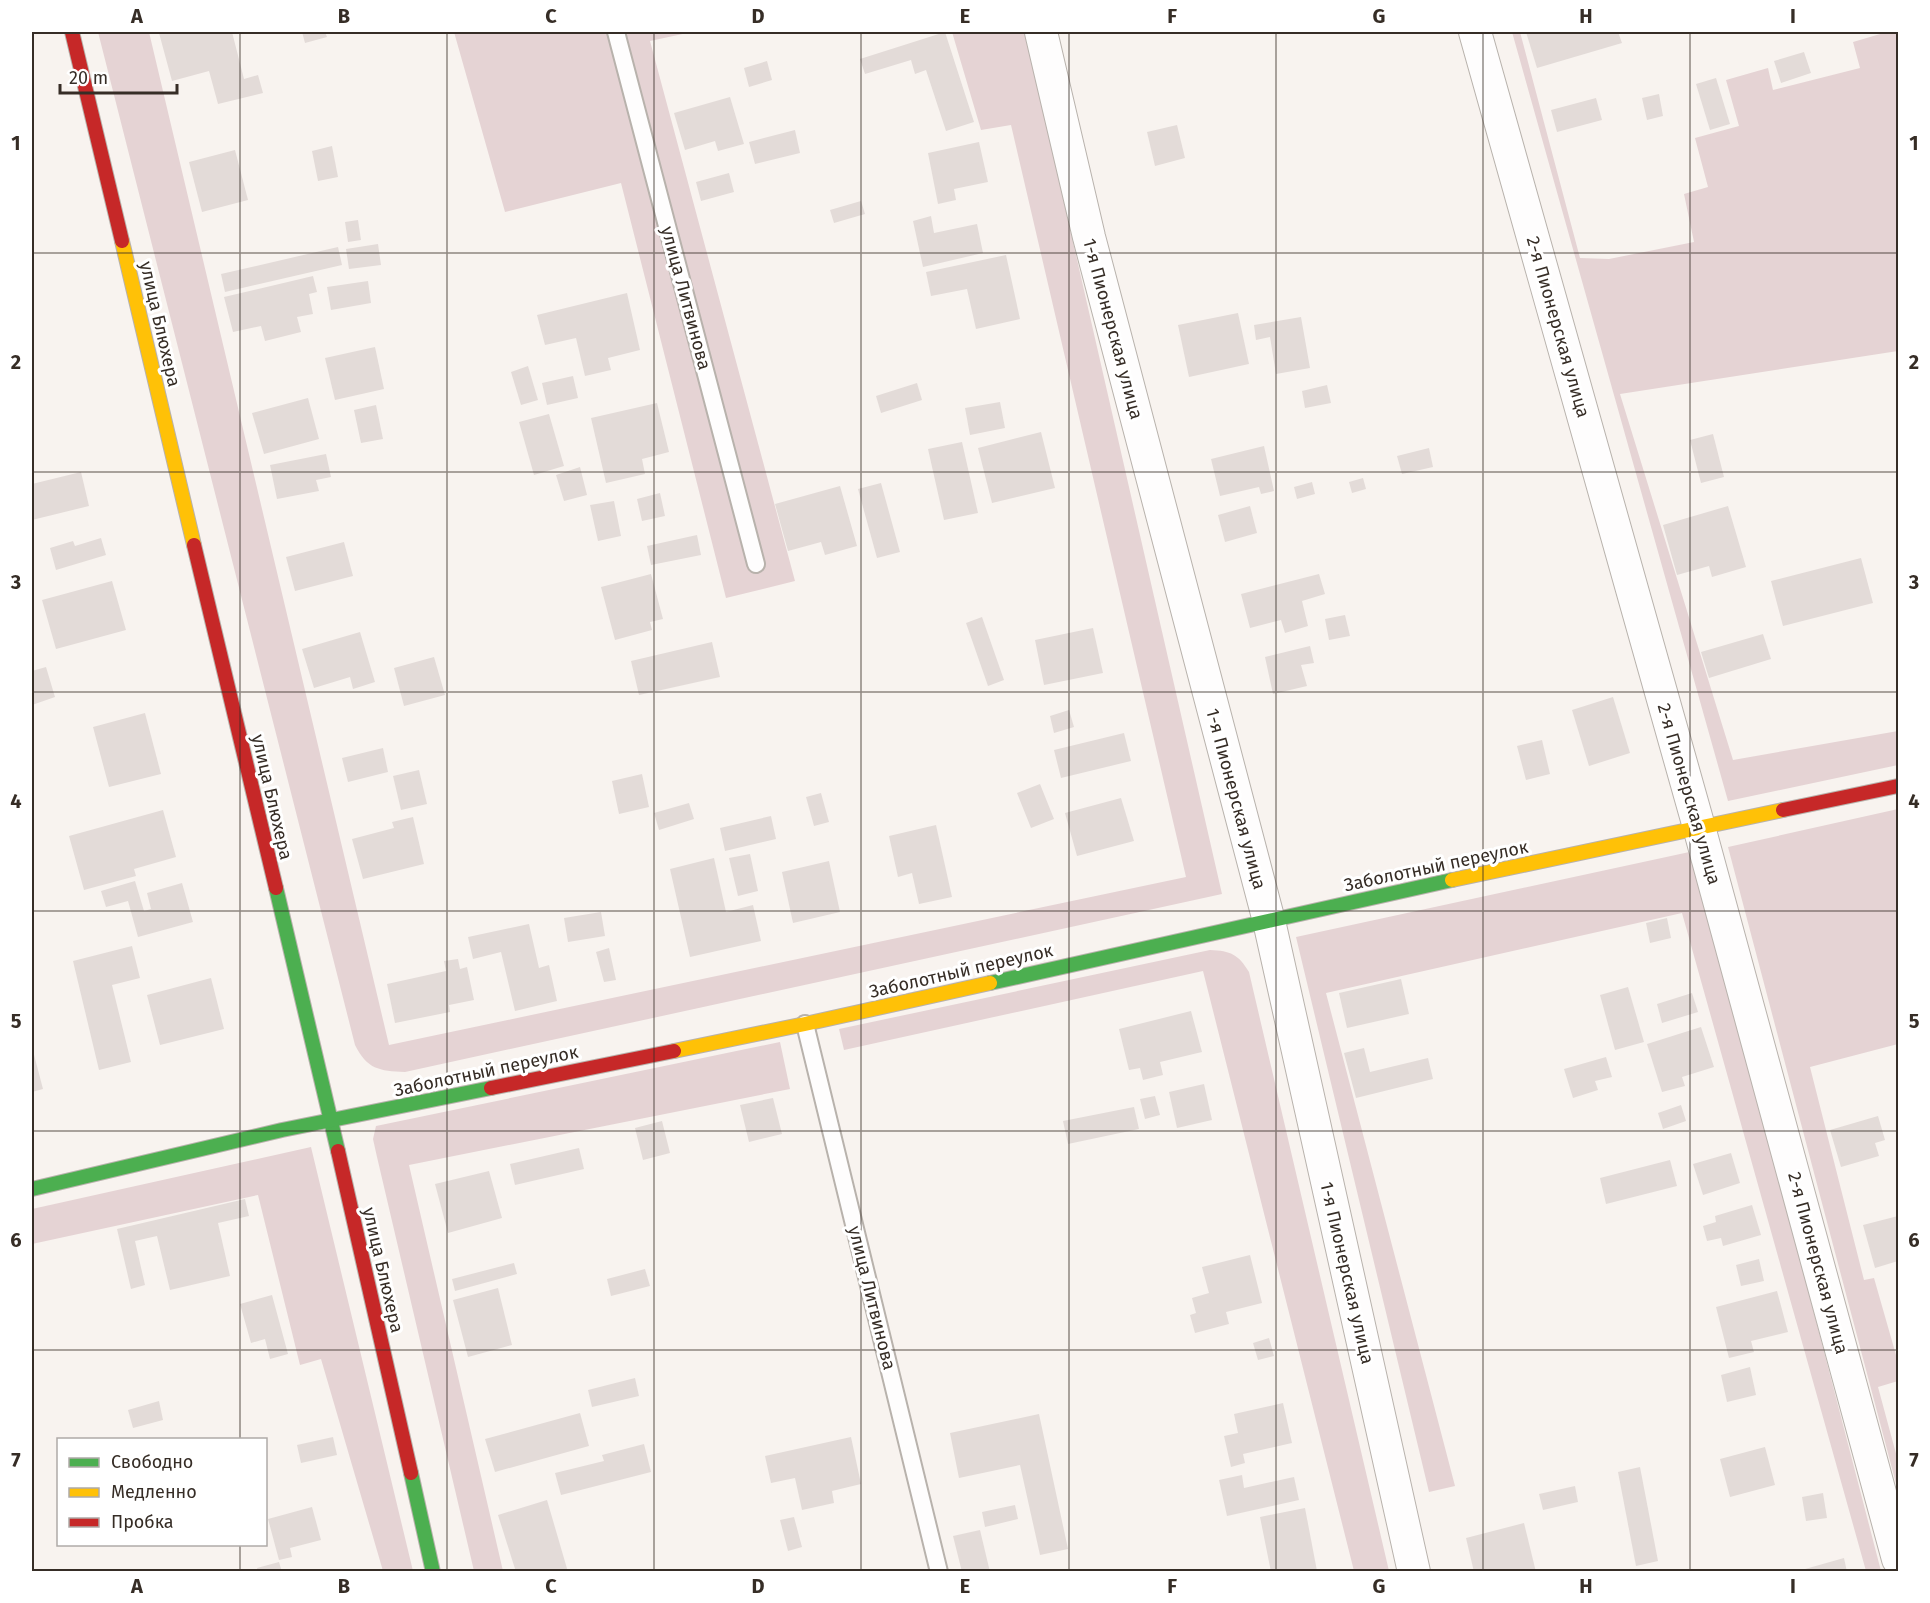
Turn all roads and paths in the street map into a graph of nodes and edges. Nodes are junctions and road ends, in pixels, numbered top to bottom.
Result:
1 (72, 32) edge
2 (616, 32) edge
3 (1041, 32) edge
4 (1475, 32) edge
5 (756, 564) dead end
6 (1899, 786) edge
7 (1699, 827) junction
8 (1269, 921) junction
9 (805, 1024) junction
10 (331, 1121) junction
11 (32, 1189) edge
12 (1899, 1559) edge
13 (433, 1572) edge
14 (939, 1572) edge
15 (1414, 1572) edge

1 - 10 street, улица Блюхера
2 - 5 lane, улица Литвинова
3 - 8 street, 1-я Пионерская улица
4 - 7 street, 2-я Пионерская улица
6 - 7 street, Заболотный переулок
7 - 8 street, Заболотный переулок
7 - 12 street, 2-я Пионерская улица
8 - 9 street, Заболотный переулок
8 - 15 street, 1-я Пионерская улица
9 - 10 street, Заболотный переулок
9 - 14 lane, улица Литвинова
10 - 11 street, Заболотный переулок
10 - 13 street, улица Блюхера

